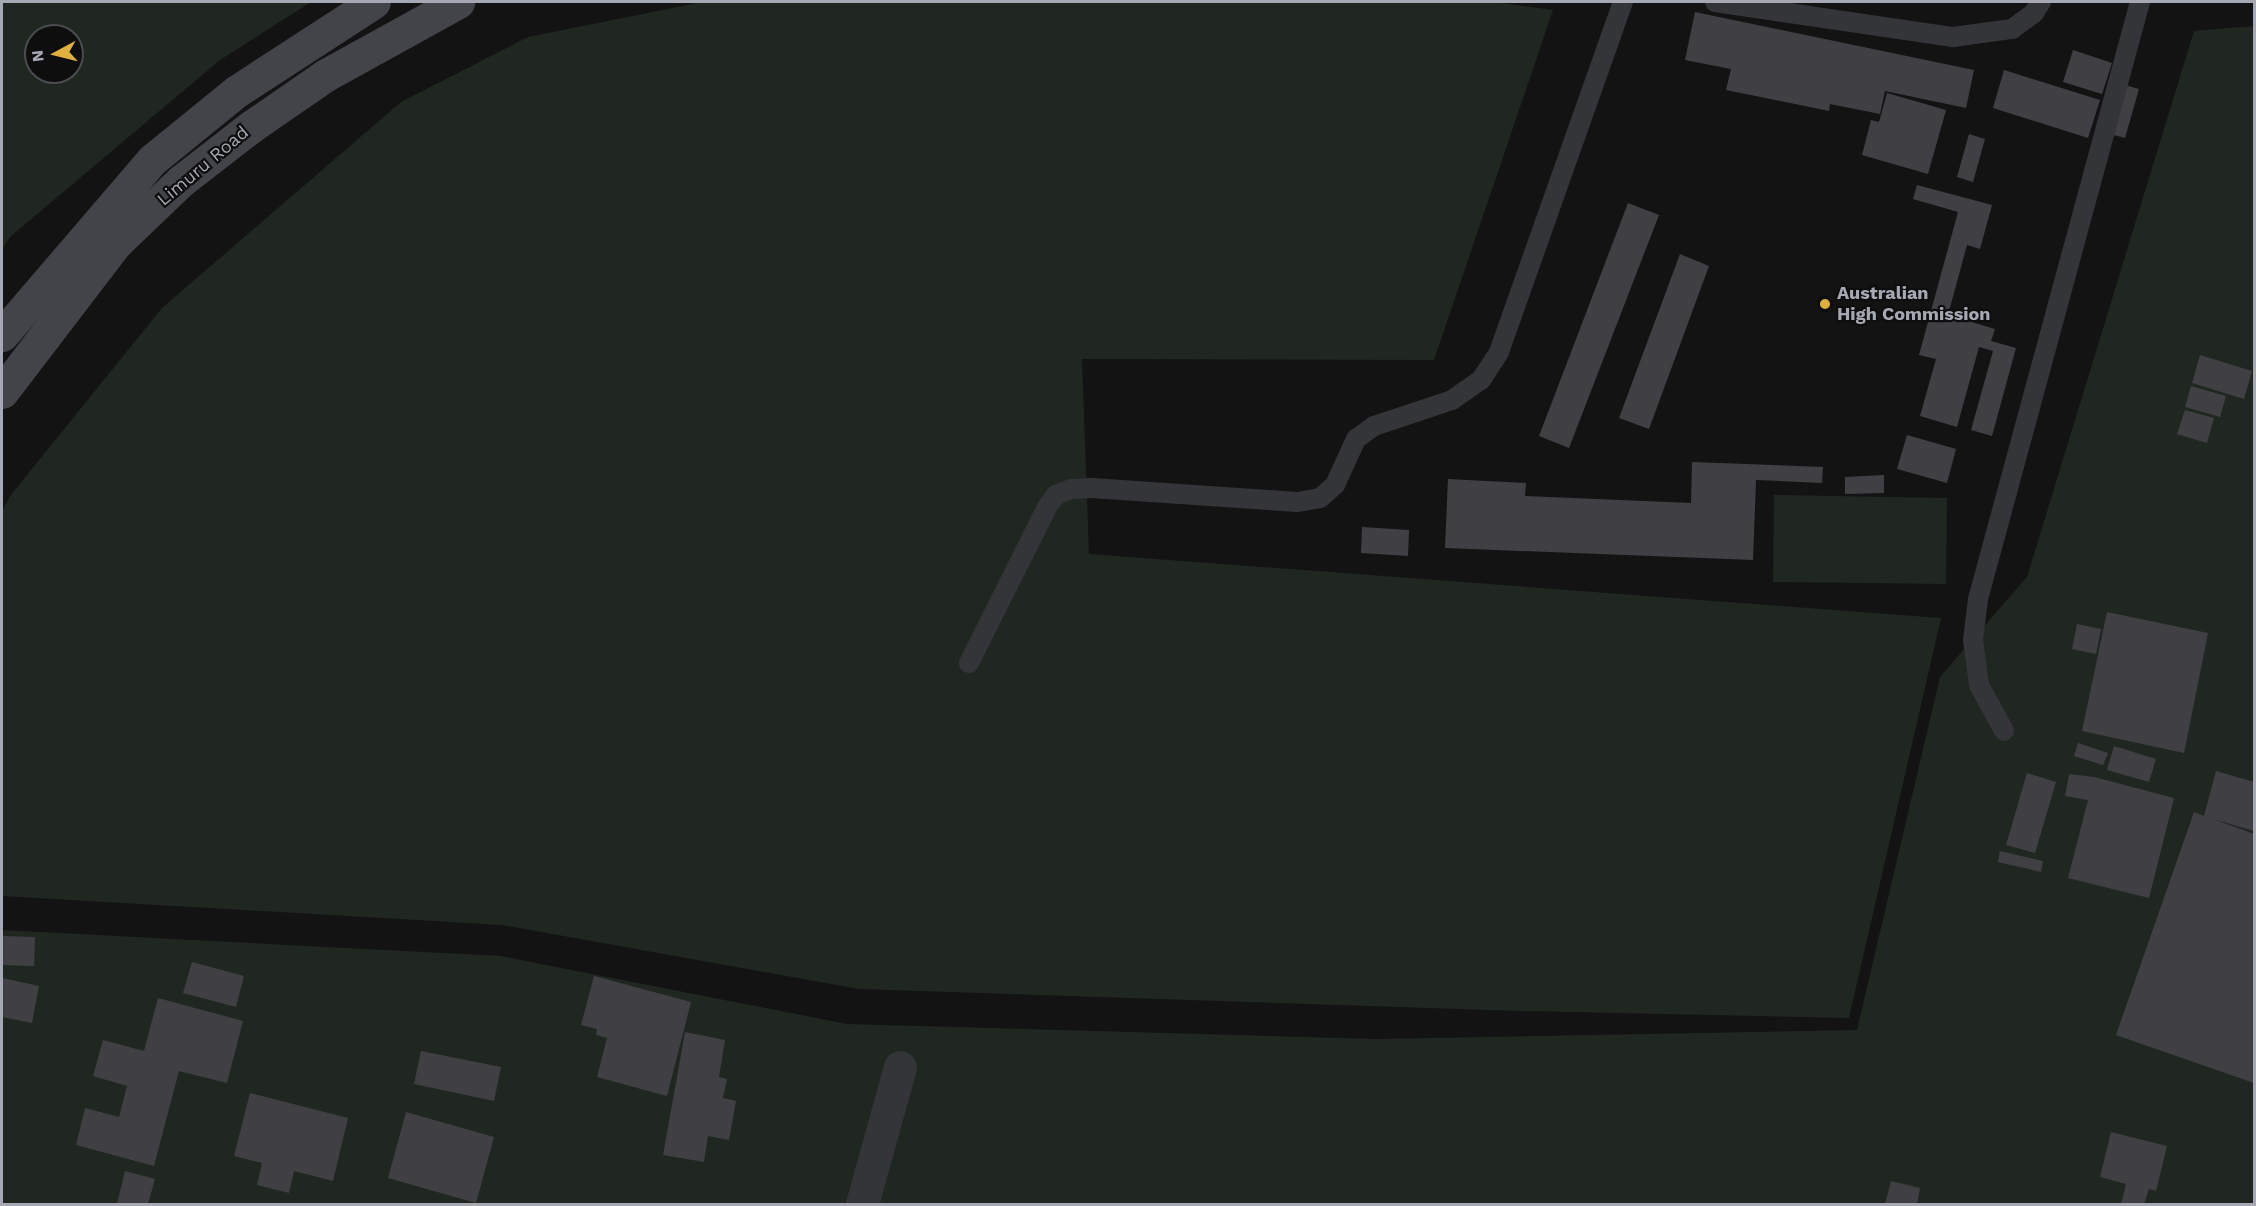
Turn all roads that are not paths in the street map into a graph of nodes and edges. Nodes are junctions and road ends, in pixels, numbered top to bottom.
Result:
1 (374, 2) edge
2 (458, 2) edge
3 (1623, 2) edge
4 (1715, 2) edge
5 (2041, 2) edge
6 (2140, 2) edge
7 (2, 335) edge
8 (2, 392) edge
9 (969, 663) dead end
10 (2004, 731) dead end
11 (900, 1067) dead end
12 (862, 1204) edge

1 - 7 main road, Limuru Road
2 - 8 main road, Limuru Road
3 - 9 lane
4 - 5 lane
6 - 10 lane
11 - 12 street

